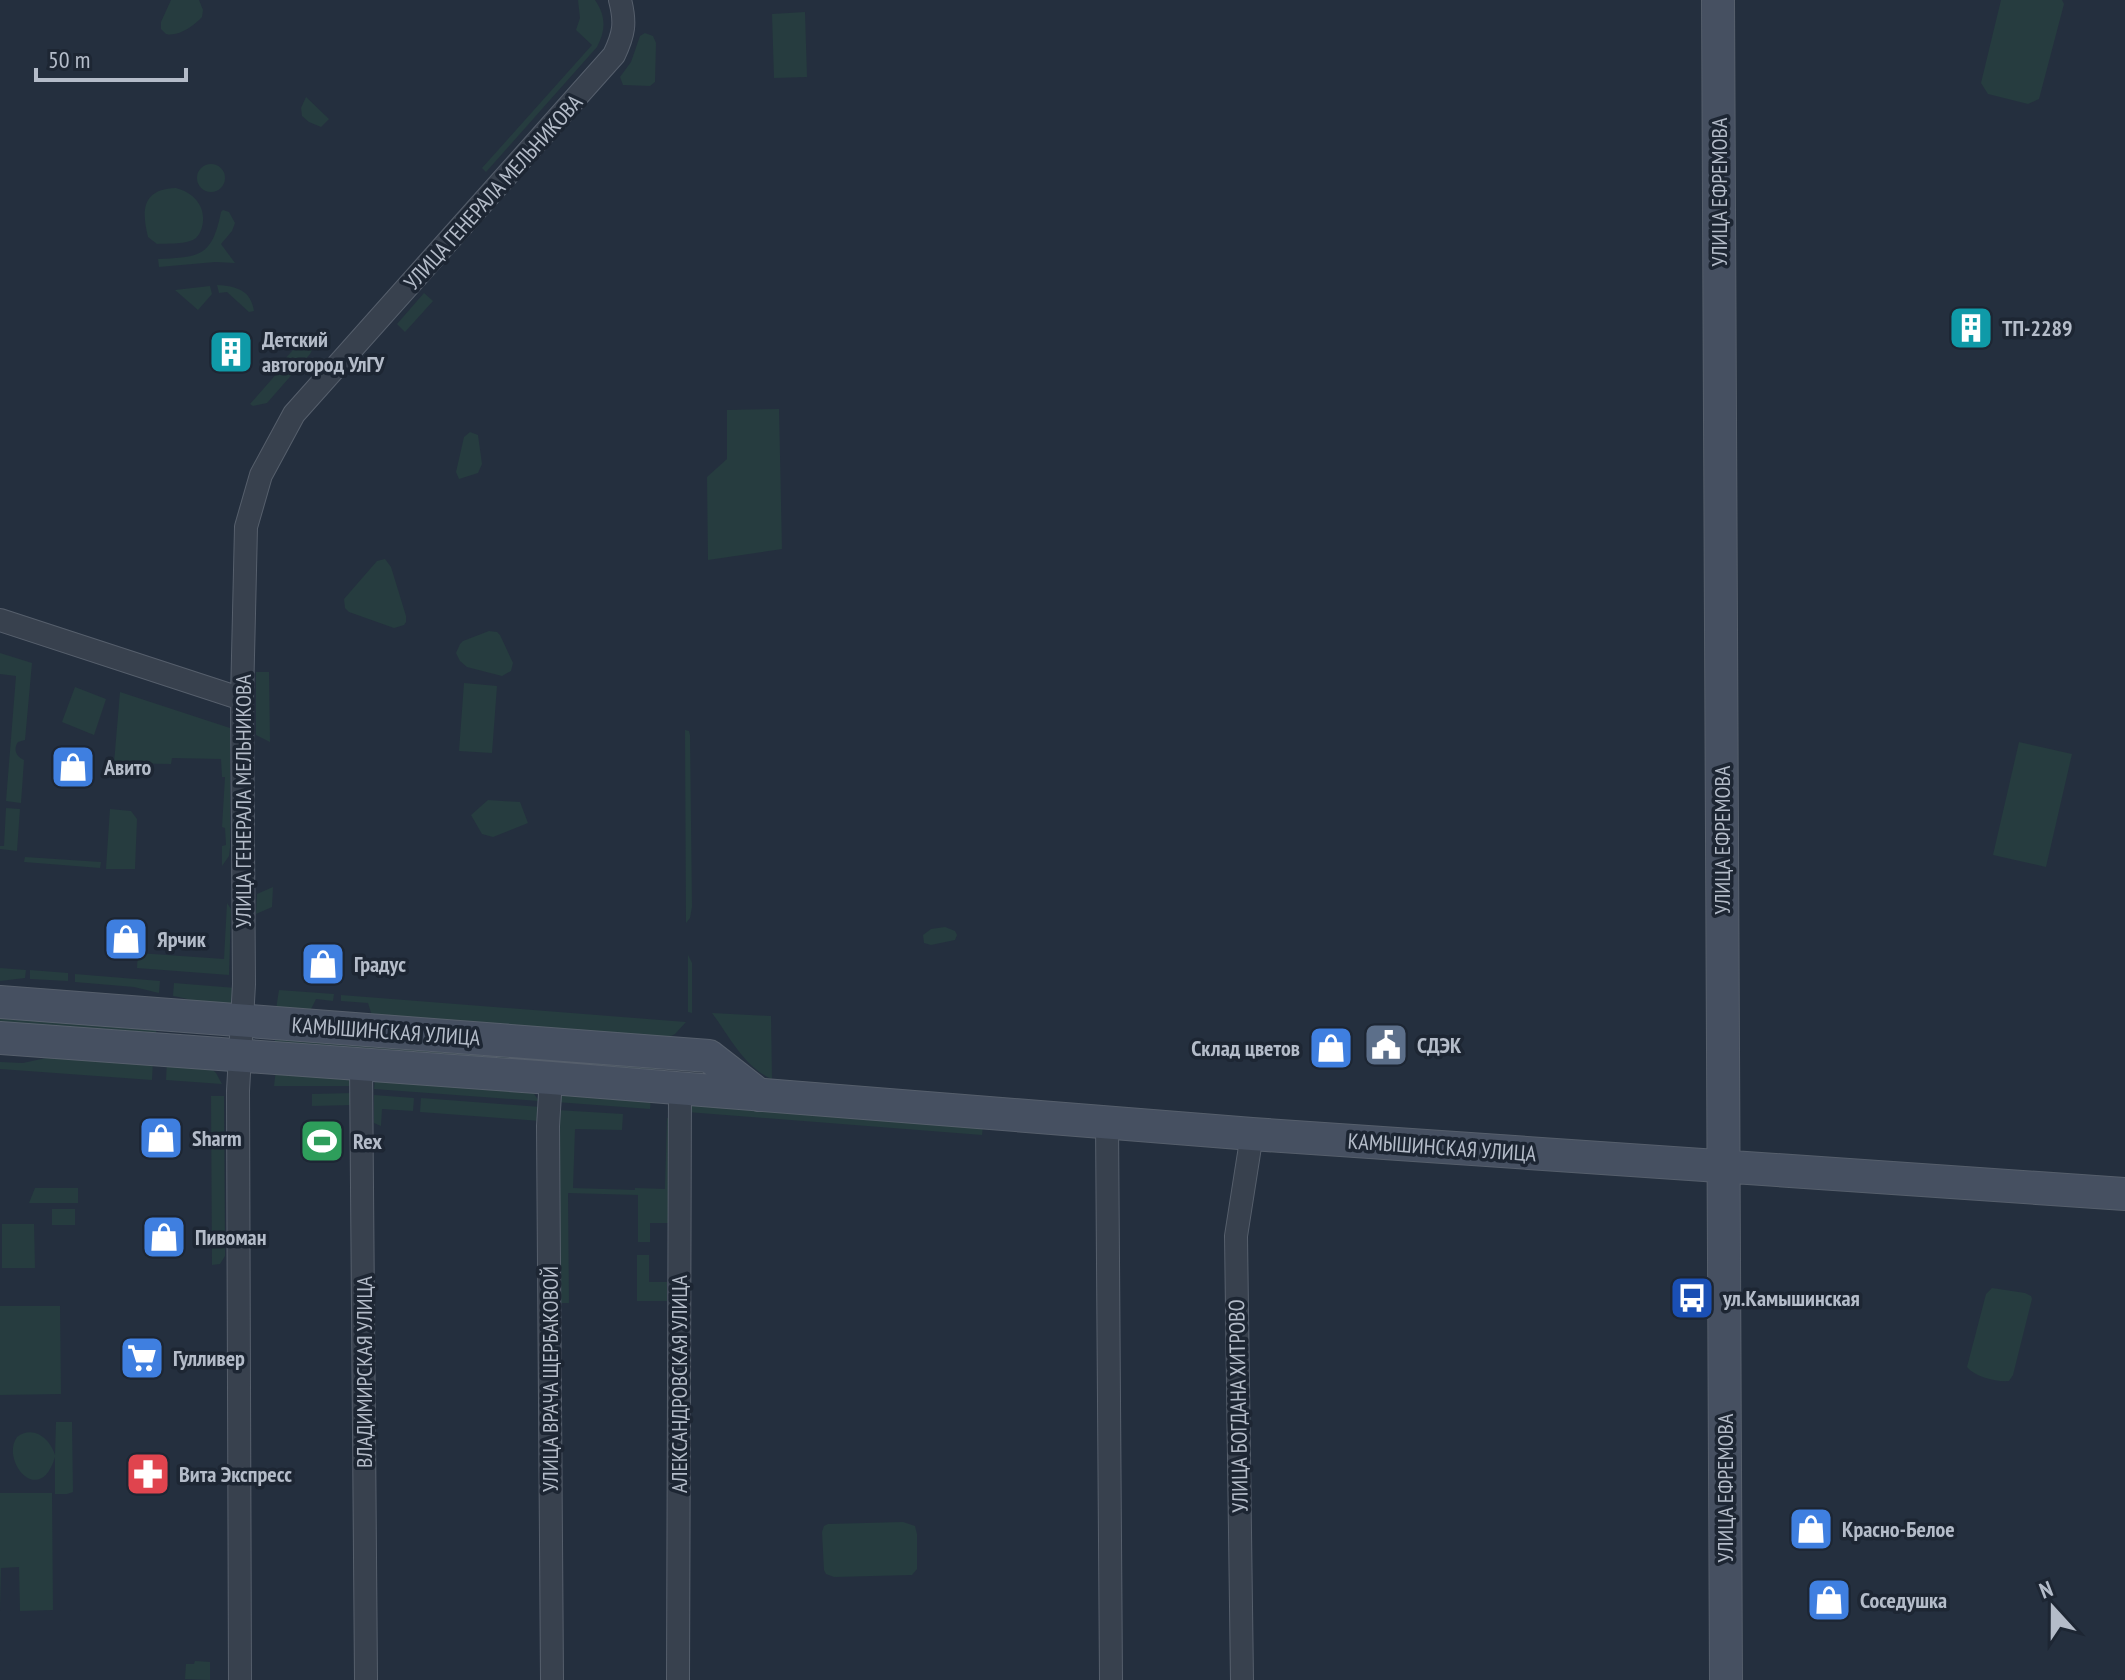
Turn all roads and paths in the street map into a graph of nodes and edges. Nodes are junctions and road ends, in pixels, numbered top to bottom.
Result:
1 (620, 0) edge
2 (1718, 0) edge
3 (0, 620) edge
4 (242, 699) junction
5 (0, 1002) edge
6 (242, 1020) junction
7 (0, 1038) edge
8 (240, 1057) junction
9 (361, 1064) junction
10 (551, 1078) junction
11 (680, 1089) junction
12 (759, 1095) junction
13 (1107, 1122) junction
14 (1252, 1134) junction
15 (1723, 1166) junction
16 (2125, 1194) edge
17 (240, 1680) edge
18 (366, 1680) edge
19 (552, 1680) edge
20 (678, 1680) edge
21 (1111, 1680) edge
22 (1242, 1680) edge
23 (1726, 1680) edge

1 - 4 street, УЛИЦА ГЕНЕРАЛА МЕЛЬНИКОВА
2 - 15 street, УЛИЦА ЕФРЕМОВА
3 - 4 street
4 - 6 street, УЛИЦА ГЕНЕРАЛА МЕЛЬНИКОВА
5 - 6 street, КАМЫШИНСКАЯ УЛИЦА
6 - 8 street, УЛИЦА ГЕНЕРАЛА МЕЛЬНИКОВА
6 - 12 street, КАМЫШИНСКАЯ УЛИЦА
7 - 8 street, КАМЫШИНСКАЯ УЛИЦА
8 - 9 street, КАМЫШИНСКАЯ УЛИЦА
8 - 17 street, УЛИЦА ГЕНЕРАЛА МЕЛЬНИКОВА
9 - 10 street, КАМЫШИНСКАЯ УЛИЦА
9 - 18 street, ВЛАДИМИРСКАЯ УЛИЦА
10 - 11 street, КАМЫШИНСКАЯ УЛИЦА
10 - 19 street, УЛИЦА ВРАЧА ЩЕРБАКОВОЙ
11 - 12 street, КАМЫШИНСКАЯ УЛИЦА
11 - 20 street, АЛЕКСАНДРОВСКАЯ УЛИЦА
12 - 13 street, КАМЫШИНСКАЯ УЛИЦА
13 - 14 street, КАМЫШИНСКАЯ УЛИЦА
13 - 21 street
14 - 15 street, КАМЫШИНСКАЯ УЛИЦА
14 - 22 street, УЛИЦА БОГДАНА ХИТРОВО
15 - 16 street, КАМЫШИНСКАЯ УЛИЦА
15 - 23 street, УЛИЦА ЕФРЕМОВА

